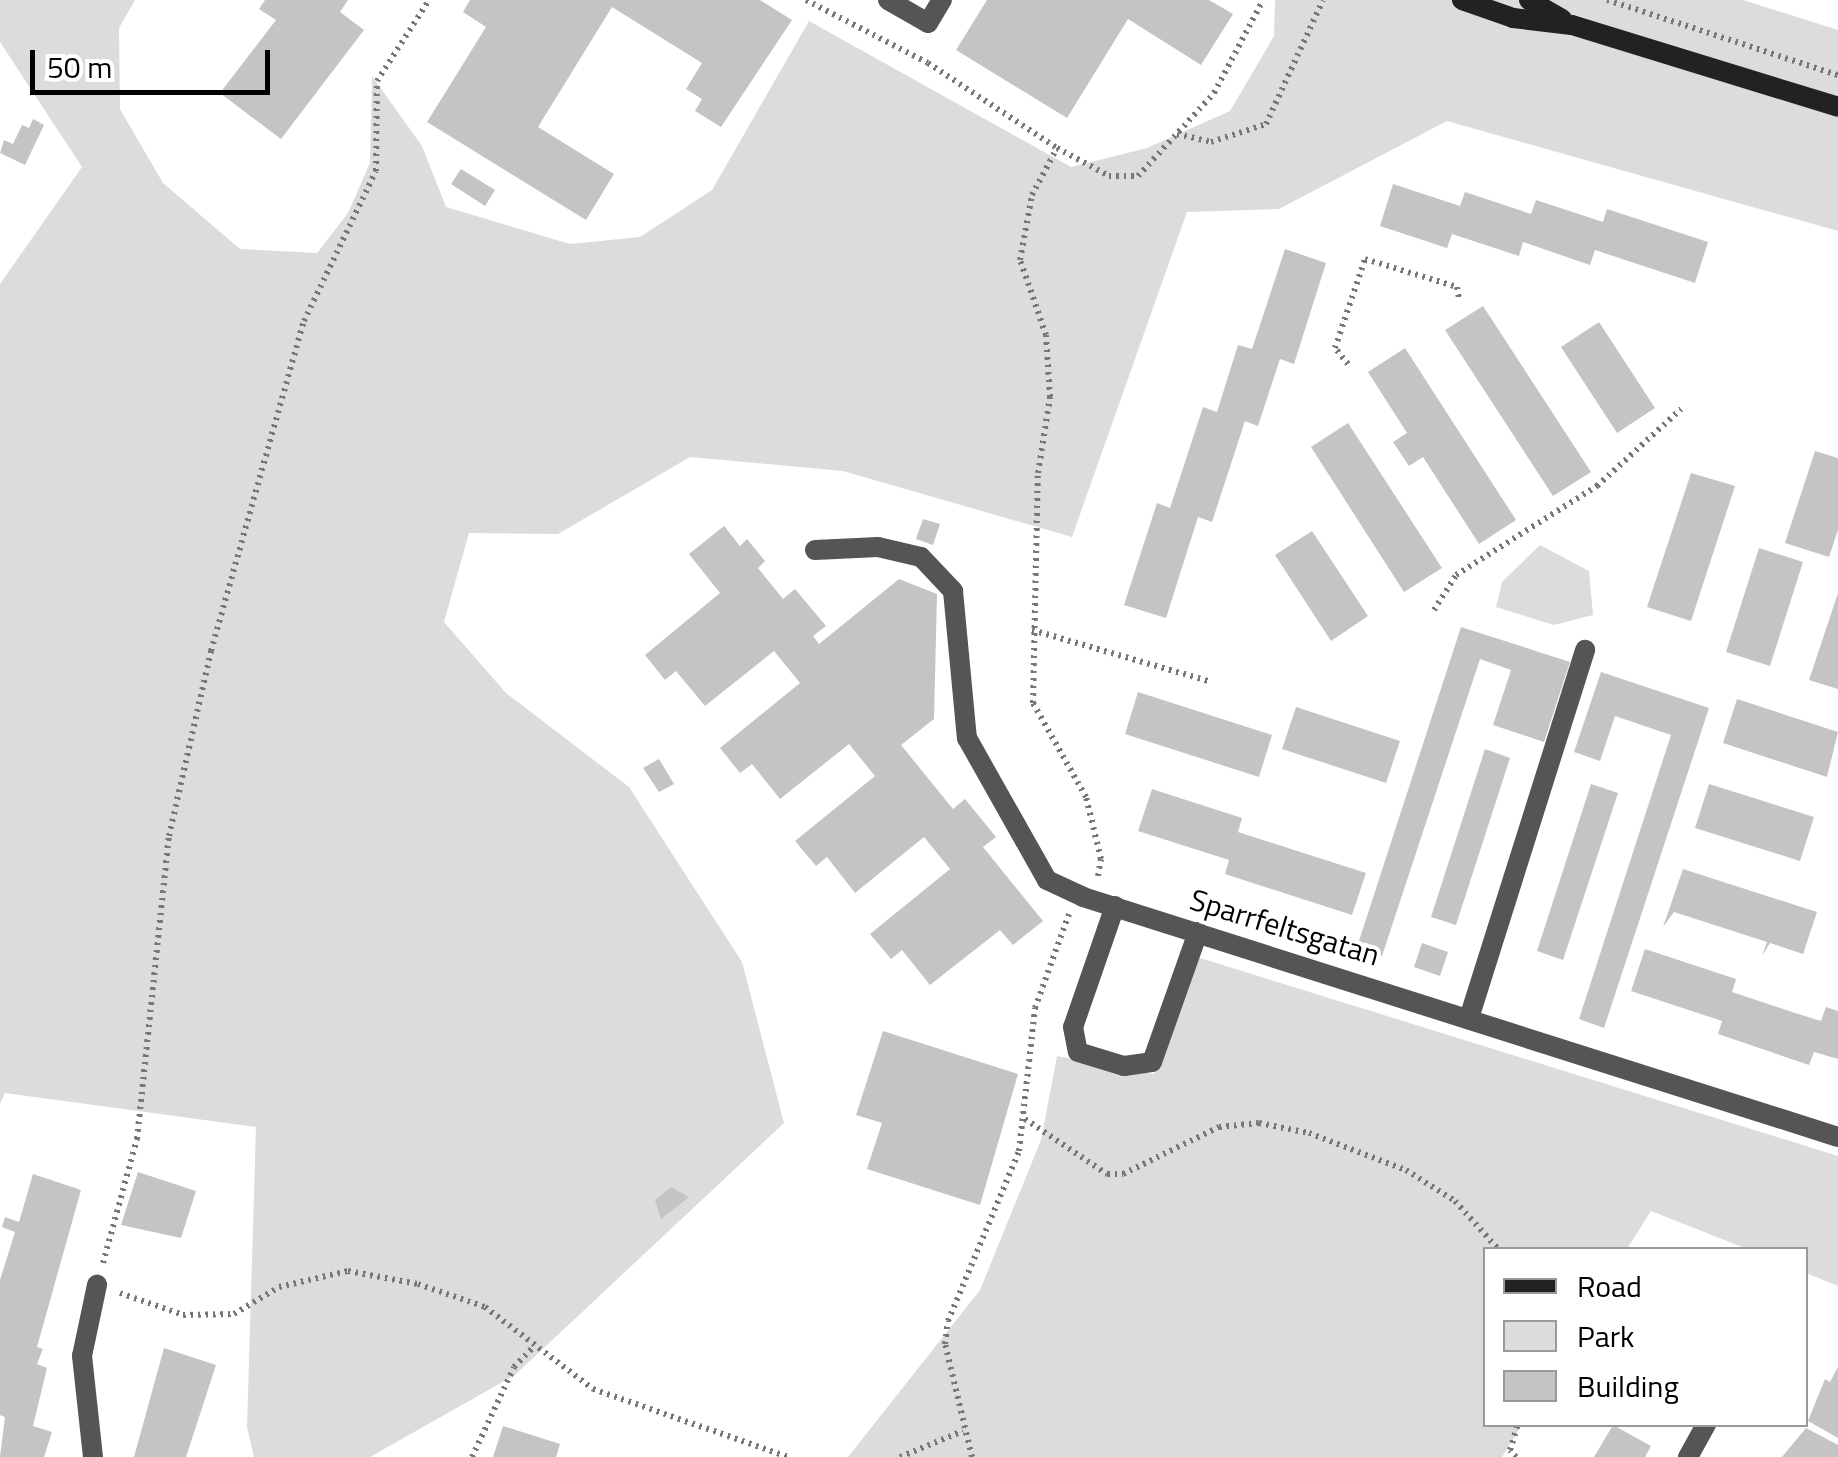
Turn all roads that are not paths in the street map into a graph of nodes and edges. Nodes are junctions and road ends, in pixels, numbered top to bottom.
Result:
1 (888, 0) edge
2 (942, 0) edge
3 (1462, 0) edge
4 (1529, 0) edge
5 (1572, 25) junction
6 (1838, 107) edge
7 (815, 550) dead end
8 (1585, 650) dead end
9 (1115, 906) junction
10 (1198, 932) junction
11 (1470, 1015) junction
12 (1838, 1137) edge
13 (97, 1286) road end
14 (1704, 1427) edge
15 (92, 1457) edge
16 (1688, 1457) edge

1 - 2 street
3 - 5 street
4 - 5 street
5 - 6 street
7 - 9 street, Sparrfeltsgatan
8 - 11 street
9 - 10 street, Sparrfeltsgatan
9 - 10 street
10 - 11 street, Sparrfeltsgatan
11 - 12 street, Sparrfeltsgatan
13 - 15 street
14 - 16 street

